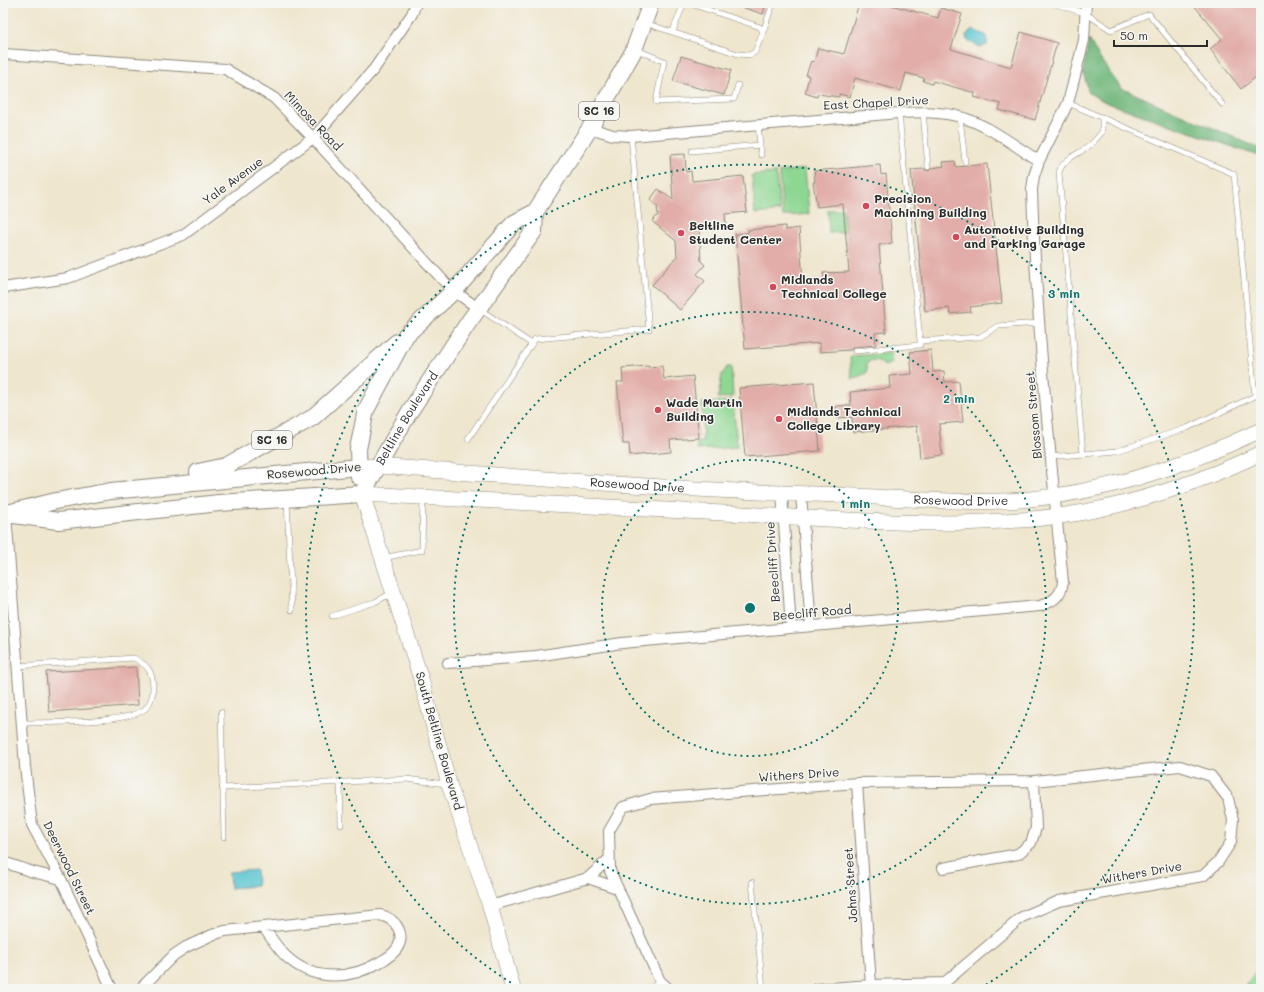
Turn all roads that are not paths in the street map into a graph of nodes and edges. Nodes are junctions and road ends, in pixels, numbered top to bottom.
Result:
1 (416, 3) edge
2 (651, 3) edge
3 (684, 3) edge
4 (688, 3) edge
5 (773, 3) edge
6 (1052, 3) edge
7 (1086, 8) edge
8 (644, 22) junction
9 (673, 32) junction
10 (763, 32) junction
11 (634, 49) junction
12 (3, 54) edge
13 (738, 85) dead end
14 (1068, 102) junction
15 (1222, 104) dead end
16 (923, 112) junction
17 (899, 113) junction
18 (960, 117) junction
19 (1102, 117) junction
20 (758, 125) junction
21 (590, 128) junction
22 (631, 136) junction
23 (313, 138) junction
24 (760, 145) junction
25 (692, 151) dead end
26 (761, 155) dead end
27 (1039, 161) junction
28 (965, 162) dead end
29 (928, 167) dead end
30 (536, 212) junction
31 (3, 288) edge
32 (454, 291) junction
33 (478, 308) junction
34 (1040, 323) junction
35 (406, 335) junction
36 (920, 341) junction
37 (532, 344) junction
38 (855, 351) dead end
39 (1261, 430) edge
40 (468, 439) dead end
41 (1261, 453) edge
42 (1083, 454) junction
43 (1050, 457) junction
44 (378, 466) junction
45 (358, 467) junction
46 (111, 491) junction
47 (782, 493) junction
48 (362, 494) junction
49 (801, 494) junction
50 (423, 497) junction
51 (287, 498) junction
52 (1055, 506) junction
53 (5, 514) edge
54 (783, 516) junction
55 (802, 517) junction
56 (382, 558) junction
57 (393, 592) junction
58 (292, 610) dead end
59 (332, 616) dead end
60 (811, 626) junction
61 (792, 628) junction
62 (448, 663) dead end
63 (18, 666) junction
64 (221, 712) dead end
65 (23, 723) junction
66 (340, 781) junction
67 (1034, 781) junction
68 (857, 783) junction
69 (449, 784) junction
70 (222, 788) junction
71 (341, 825) dead end
72 (224, 837) dead end
73 (609, 859) junction
74 (3, 862) edge
75 (943, 868) dead end
76 (588, 878) junction
77 (61, 879) junction
78 (752, 882) dead end
79 (617, 888) junction
80 (490, 906) junction
81 (264, 928) junction
82 (660, 981) junction
83 (871, 985) junction
84 (112, 989) edge
85 (140, 989) edge
86 (513, 989) edge
87 (650, 989) edge
88 (669, 989) edge
89 (763, 989) edge
90 (817, 989) edge

1 - 23 street, Yale Avenue
2 - 8 main road, Beltline Boulevard / SC 16
3 - 9 lane
4 - 10 lane
5 - 10 lane
6 - 7 lane
7 - 14 street
7 - 15 lane
8 - 9 lane
8 - 11 main road, Beltline Boulevard / SC 16
9 - 10 lane
11 - 13 lane
11 - 21 main road, Beltline Boulevard / SC 16
12 - 23 street, Mimosa Road
14 - 19 lane
14 - 27 street
16 - 17 street, East Chapel Drive
16 - 18 street, East Chapel Drive
16 - 29 lane
17 - 20 street, East Chapel Drive
17 - 36 lane
18 - 27 street, East Chapel Drive
18 - 28 lane
19 - 42 lane
19 - 42 lane
20 - 22 street, East Chapel Drive
20 - 24 lane
21 - 22 street, East Chapel Drive
21 - 30 main road, Beltline Boulevard / SC 16
22 - 37 lane
23 - 31 street, Yale Avenue
23 - 32 street, Mimosa Road
24 - 25 lane
24 - 26 lane
27 - 34 street
30 - 32 main road, Beltline Boulevard / SC 16
30 - 33 main road, Beltline Boulevard / SC 16
32 - 33 street, Mimosa Road
32 - 35 main road, Beltline Boulevard / SC 16
33 - 37 lane
33 - 44 main road, Beltline Boulevard / SC 16
34 - 36 lane
34 - 43 street, Blossom Street
35 - 45 main road, Beltline Boulevard
35 - 46 main road, SC 16
36 - 38 lane
37 - 40 lane
39 - 52 main road, Rosewood Drive
41 - 52 main road, Rosewood Drive
42 - 43 lane
43 - 52 street, Blossom Street
44 - 45 main road, Rosewood Drive
44 - 47 main road, Rosewood Drive
44 - 48 main road, Beltline Boulevard / SC 16
45 - 46 main road, Rosewood Drive
45 - 48 main road, Beltline Boulevard
46 - 53 main road, Rosewood Drive / SC 16
47 - 49 main road, Rosewood Drive
47 - 54 street, Beecliff Drive
48 - 50 main road, Rosewood Drive
48 - 51 main road, Rosewood Drive
48 - 56 main road, South Beltline Boulevard
49 - 52 main road, Rosewood Drive
49 - 55 street
50 - 54 main road, Rosewood Drive
50 - 56 lane
51 - 53 main road, Rosewood Drive
51 - 58 lane
52 - 55 main road, Rosewood Drive
52 - 60 street, Beecliff Road
53 - 63 street, Deerwood Street
54 - 55 main road, Rosewood Drive
54 - 61 street, Beecliff Drive
55 - 60 street
56 - 57 main road, South Beltline Boulevard
57 - 59 lane
57 - 69 main road, South Beltline Boulevard
60 - 61 street, Beecliff Road
61 - 62 street, Beecliff Road
63 - 65 street, Deerwood Street
63 - 65 lane
64 - 70 lane
65 - 77 street, Deerwood Street
66 - 69 lane
66 - 70 lane
66 - 71 lane
67 - 68 street, Withers Drive
67 - 75 street
67 - 83 street, Withers Drive
68 - 73 street, Withers Drive
68 - 83 street, Johns Street
69 - 80 main road, South Beltline Boulevard
70 - 72 lane
73 - 76 street
73 - 79 street, Withers Drive
74 - 77 street
76 - 79 street
76 - 80 street
77 - 84 street, Deerwood Street
78 - 89 lane
79 - 82 street, Withers Drive
80 - 86 main road, South Beltline Boulevard
81 - 81 street
81 - 85 street
82 - 87 lane
82 - 88 street, Withers Drive
83 - 90 street, Withers Drive

